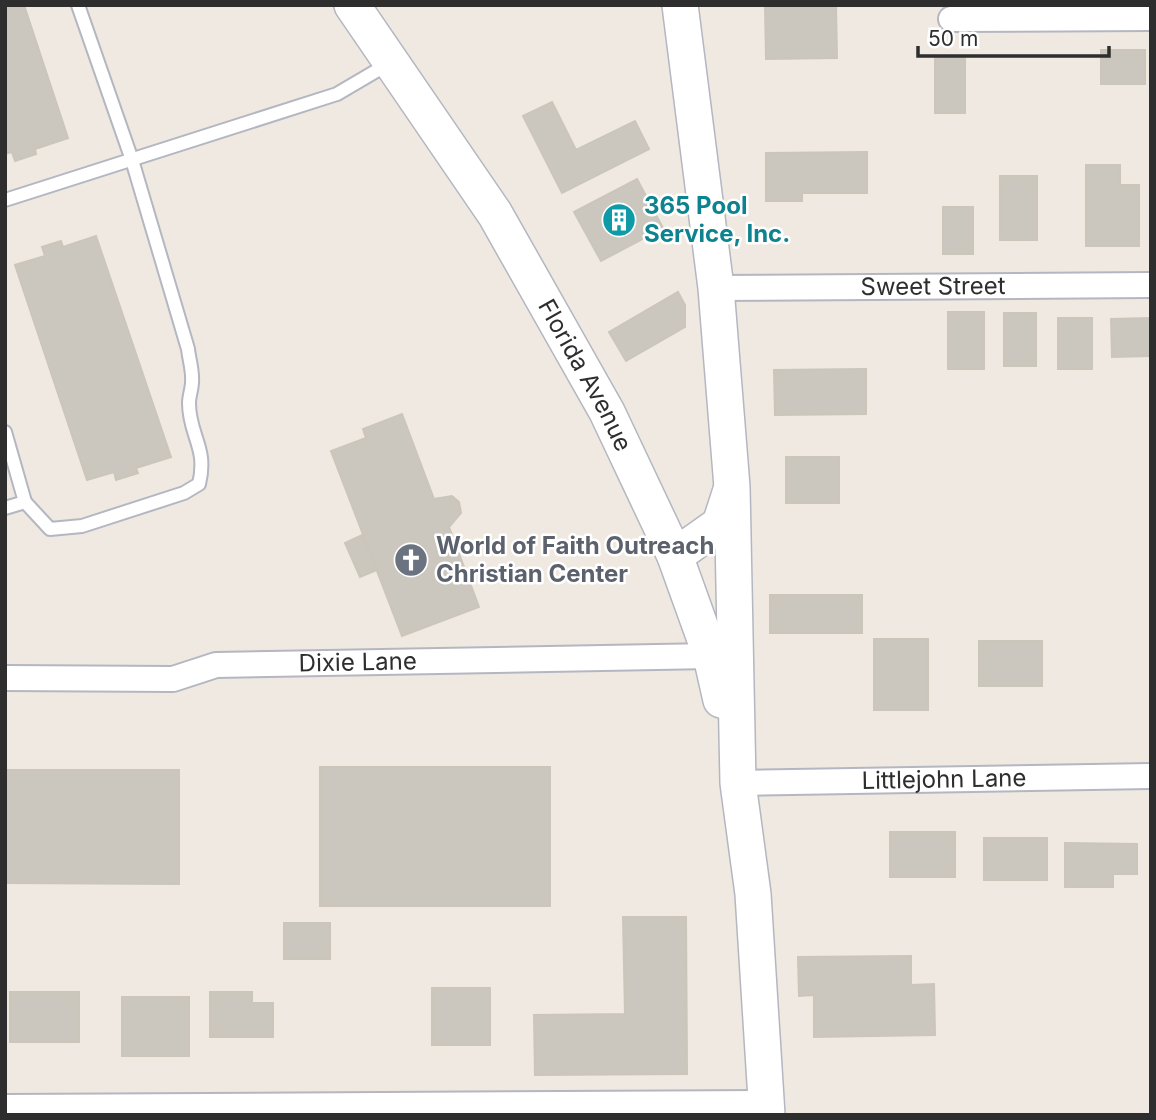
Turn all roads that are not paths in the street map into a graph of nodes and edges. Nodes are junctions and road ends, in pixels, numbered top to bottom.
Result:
1 (78, 5) edge
2 (352, 5) edge
3 (680, 5) edge
4 (1151, 18) edge
5 (951, 19) dead end
6 (391, 62) junction
7 (132, 160) junction
8 (5, 200) edge
9 (1151, 285) edge
10 (716, 288) junction
11 (5, 432) edge
12 (732, 487) junction
13 (25, 502) junction
14 (5, 508) edge
15 (675, 556) junction
16 (711, 656) junction
17 (5, 678) edge
18 (1151, 776) edge
19 (738, 783) junction
20 (5, 1107) edge
21 (767, 1109) edge

1 - 7 lane
2 - 6 street, Florida Avenue
3 - 10 street
4 - 5 street
6 - 7 lane
6 - 15 street, Florida Avenue
7 - 8 lane
7 - 13 lane
9 - 10 street, Sweet Street
10 - 12 street
11 - 13 lane
12 - 15 street
12 - 19 street
13 - 14 lane
15 - 16 street, Florida Avenue
16 - 17 street, Dixie Lane
16 - 19 street, Florida Avenue
18 - 19 street, Littlejohn Lane
19 - 21 street
20 - 21 street

